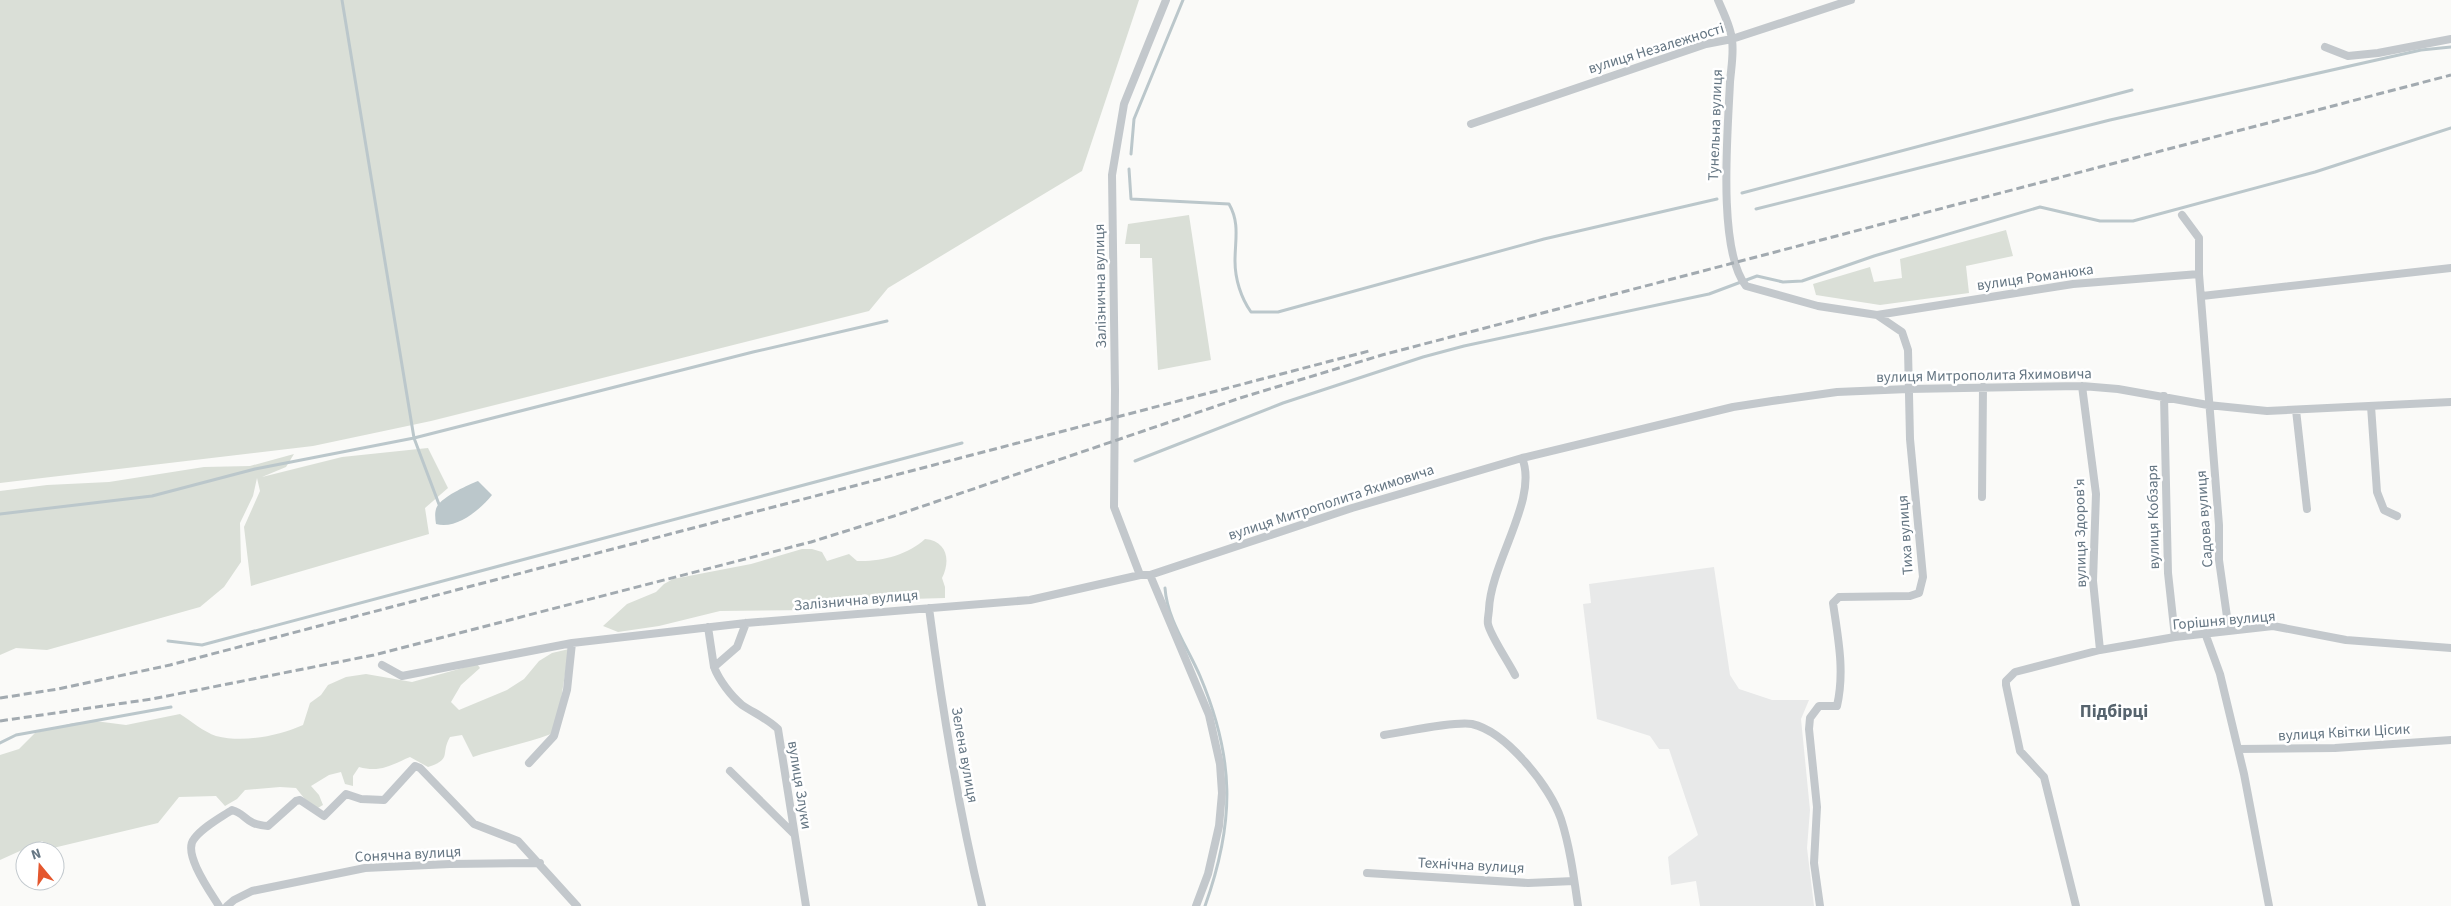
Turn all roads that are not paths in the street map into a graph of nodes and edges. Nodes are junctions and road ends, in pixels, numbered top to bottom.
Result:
1 (1166, 0) edge
2 (1718, 0) edge
3 (1851, 0) edge
4 (1732, 39) junction
5 (2451, 39) edge
6 (2325, 47) dead end
7 (1471, 124) dead end
8 (2182, 215) dead end
9 (2451, 268) edge
10 (2199, 274) junction
11 (1746, 286) joint
12 (2202, 296) junction
13 (1877, 315) junction
14 (2082, 386) junction
15 (1983, 387) junction
16 (1908, 389) junction
17 (2164, 396) junction
18 (2451, 402) edge
19 (2208, 405) junction
20 (2371, 406) junction
21 (2296, 410) junction
22 (1522, 458) junction
23 (1982, 496) dead end
24 (2306, 509) dead end
25 (2397, 516) dead end
26 (1140, 575) junction
27 (1150, 575) junction
28 (929, 608) junction
29 (746, 623) junction
30 (708, 627) junction
31 (2229, 631) junction
32 (2205, 633) junction
33 (2174, 637) junction
34 (572, 643) junction
35 (2451, 648) edge
36 (2100, 650) junction
37 (382, 665) dead end
38 (714, 667) junction
39 (1515, 675) dead end
40 (1384, 735) dead end
41 (2451, 740) edge
42 (2238, 749) junction
43 (529, 763) dead end
44 (730, 770) dead end
45 (794, 834) junction
46 (540, 864) junction
47 (1367, 873) dead end
48 (1574, 881) junction
49 (219, 906) edge
50 (227, 906) edge
51 (577, 906) edge
52 (806, 906) edge
53 (982, 906) edge
54 (1196, 906) edge
55 (1578, 906) edge
56 (1820, 906) edge
57 (2076, 906) edge
58 (2269, 906) edge

1 - 26 street, Залізнична вулиця
2 - 4 street, Тунельна вулиця
3 - 4 street, вулиця Незалежності
4 - 7 street, вулиця Незалежності
4 - 11 street, Тунельна вулиця
5 - 6 street
8 - 10 street
9 - 12 street
10 - 12 street
10 - 13 street, вулиця Романюка
11 - 13 street, вулиця Романюка
12 - 19 street
13 - 16 street, вулиця Романюка
14 - 15 street, вулиця Митрополита Яхимовича
14 - 17 street, вулиця Митрополита Яхимовича
14 - 36 street, вулиця Здоров'я
15 - 16 street, вулиця Митрополита Яхимовича
15 - 23 street
16 - 22 street, вулиця Митрополита Яхимовича
16 - 56 street, Тиха вулиця
17 - 19 street, вулиця Митрополита Яхимовича
17 - 33 street, вулиця Кобзаря
18 - 20 street, вулиця Митрополита Яхимовича
19 - 21 street, вулиця Митрополита Яхимовича
19 - 31 street, Садова вулиця
20 - 21 street, вулиця Митрополита Яхимовича
20 - 25 street
21 - 24 street
22 - 27 street, вулиця Митрополита Яхимовича
22 - 39 street
26 - 27 street, Залізнична вулиця
26 - 28 street, Залізнична вулиця
27 - 54 street
28 - 29 street, Залізнична вулиця
28 - 53 street, Зелена вулиця
29 - 30 street, Залізнична вулиця
29 - 38 street
30 - 34 street, Залізнична вулиця
30 - 38 street, вулиця Злуки
31 - 32 street, Горішня вулиця
31 - 35 street, Горішня вулиця
32 - 33 street, Горішня вулиця
32 - 42 street
33 - 36 street, Горішня вулиця
34 - 37 street, Залізнична вулиця
34 - 43 street
36 - 57 street, Горішня вулиця
38 - 45 street, вулиця Злуки
40 - 48 street
41 - 42 street, вулиця Квітки Цісик
42 - 58 street
44 - 45 street
45 - 52 street, вулиця Злуки
46 - 49 street
46 - 50 street, Сонячна вулиця
46 - 51 street
47 - 48 street, Технічна вулиця
48 - 55 street

